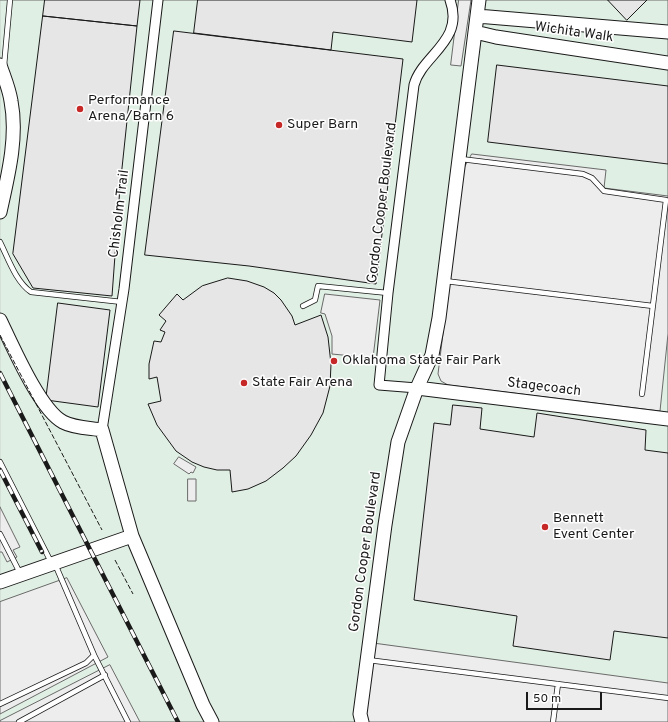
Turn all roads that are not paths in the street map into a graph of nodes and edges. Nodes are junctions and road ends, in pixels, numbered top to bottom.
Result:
1 (10, 0) edge
2 (158, 0) edge
3 (450, 0) edge
4 (479, 0) edge
5 (477, 16) junction
6 (475, 32) junction
7 (668, 32) edge
8 (668, 63) edge
9 (2, 70) edge
10 (459, 158) junction
11 (0, 212) edge
12 (0, 242) edge
13 (444, 280) junction
14 (388, 293) junction
15 (122, 302) junction
16 (303, 306) dead end
17 (652, 306) junction
18 (0, 320) edge
19 (417, 388) junction
20 (642, 394) dead end
21 (668, 419) edge
22 (102, 430) junction
23 (0, 462) edge
24 (128, 533) junction
25 (0, 534) edge
26 (54, 563) junction
27 (20, 575) junction
28 (0, 582) edge
29 (94, 655) junction
30 (368, 660) junction
31 (105, 675) junction
32 (558, 684) junction
33 (668, 698) edge
34 (0, 704) edge
35 (19, 722) edge
36 (128, 722) edge
37 (212, 722) edge
38 (362, 722) edge
39 (553, 722) edge

1 - 9 lane
2 - 15 street, Chisholm Trail
3 - 14 street, Gordon Cooper Boulevard
4 - 5 street, Gordon Cooper Boulevard
5 - 6 street, Gordon Cooper Boulevard
5 - 7 street, Wichita Walk
6 - 8 street, Wichita Walk
6 - 10 street, Gordon Cooper Boulevard
9 - 11 street
10 - 13 street, Gordon Cooper Boulevard
10 - 17 lane
12 - 15 lane
13 - 17 lane
13 - 19 street, Gordon Cooper Boulevard
14 - 16 lane
14 - 19 street, Gordon Cooper Boulevard
15 - 22 street, Chisholm Trail
17 - 20 lane
18 - 22 street
19 - 21 street, Stagecoach
19 - 30 street, Gordon Cooper Boulevard
22 - 24 street
23 - 26 lane
24 - 26 street
24 - 37 street
25 - 27 lane
26 - 27 street
26 - 29 lane
27 - 28 street
29 - 31 lane
29 - 34 lane
30 - 32 lane
30 - 38 street, Gordon Cooper Boulevard
31 - 35 lane
31 - 36 lane
32 - 33 lane
32 - 39 lane

